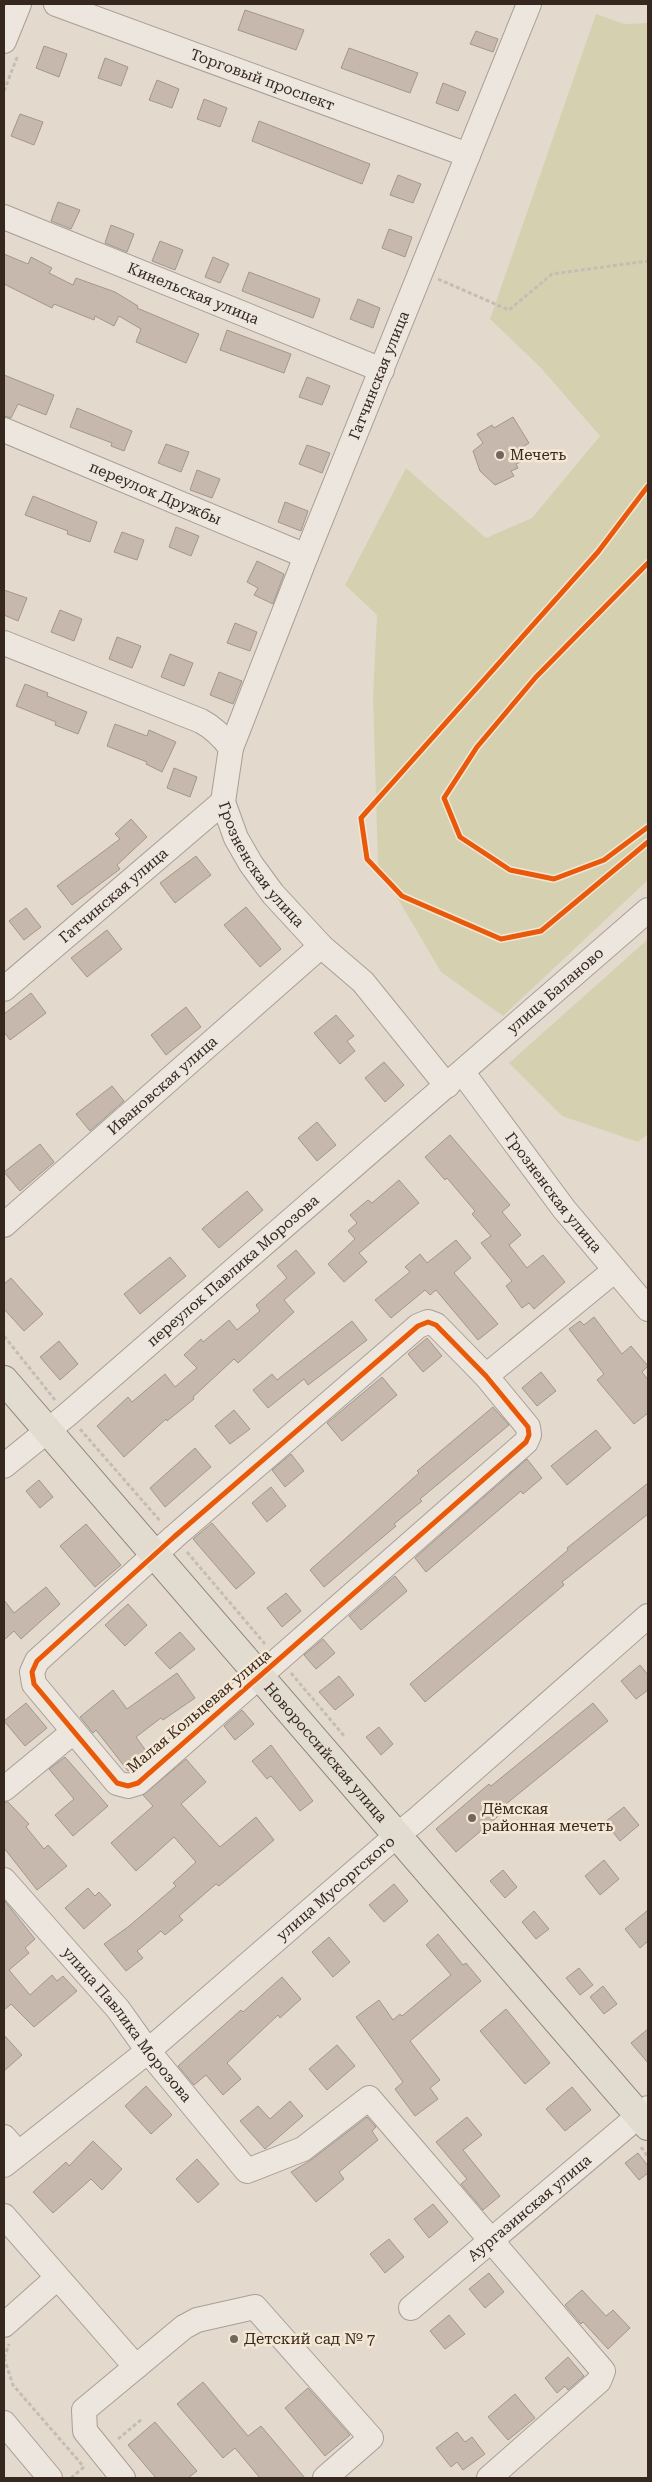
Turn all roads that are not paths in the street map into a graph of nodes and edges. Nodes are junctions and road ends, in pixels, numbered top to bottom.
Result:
1 (19, 4) edge
2 (56, 4) edge
3 (529, 4) edge
4 (4, 41) edge
5 (468, 155) junction
6 (4, 217) edge
7 (382, 370) junction
8 (4, 430) edge
9 (306, 556) junction
10 (4, 643) edge
11 (232, 748) junction
12 (223, 802) junction
13 (648, 910) edge
14 (321, 946) junction
15 (4, 989) edge
16 (455, 1080) junction
17 (4, 1225) edge
18 (620, 1275) junction
19 (648, 1288) edge
20 (648, 1310) edge
21 (486, 1376) junction
22 (4, 1380) edge
23 (57, 1422) junction
24 (4, 1466) edge
25 (165, 1546) junction
26 (648, 1616) edge
27 (270, 1668) junction
28 (72, 1732) junction
29 (4, 1789) edge
30 (396, 1836) junction
31 (4, 1880) edge
32 (148, 2051) junction
33 (645, 2116) edge
34 (9, 2152) edge
35 (4, 2216) edge
36 (490, 2241) junction
37 (57, 2278) junction
38 (410, 2308) dead end
39 (4, 2325) edge
40 (136, 2367) junction
41 (4, 2423) edge
42 (50, 2478) edge
43 (124, 2478) edge
44 (325, 2478) edge
45 (488, 2478) edge

1 - 4 street
2 - 5 street, Торговый проспект
3 - 5 street, Гатчинская улица
5 - 7 street, Гатчинская улица
6 - 7 street, Кинельская улица
7 - 9 street, Гатчинская улица
8 - 9 street, переулок Дружбы
9 - 11 street, Гатчинская улица
10 - 11 street
11 - 12 street, Грозненская улица
12 - 14 street, Грозненская улица
12 - 15 street, Гатчинская улица
13 - 16 street, улица Баланово
14 - 16 street, Грозненская улица
14 - 17 street, Ивановская улица
16 - 18 street, Грозненская улица
16 - 23 street, переулок Павлика Морозова
18 - 19 street
18 - 20 street, Грозненская улица
18 - 21 street
21 - 25 street, Малая Кольцевая улица
21 - 27 street, Малая Кольцевая улица
22 - 23 main road, Новороссийская улица
23 - 24 street, переулок Павлика Морозова
23 - 25 main road, Новороссийская улица
25 - 27 main road, Новороссийская улица
25 - 28 street, Малая Кольцевая улица
26 - 30 street, улица Мусоргского
27 - 28 street, Малая Кольцевая улица
27 - 30 main road, Новороссийская улица
28 - 29 street
30 - 32 street, улица Мусоргского
30 - 33 main road, Новороссийская улица
31 - 32 street, улица Павлика Морозова
32 - 34 street, улица Мусоргского
32 - 36 street, улица Павлика Морозова
33 - 36 street, Аургазинская улица
35 - 37 street
36 - 38 street, Аургазинская улица
36 - 45 street
37 - 39 street
37 - 40 street
40 - 43 street
40 - 44 street
41 - 42 street

